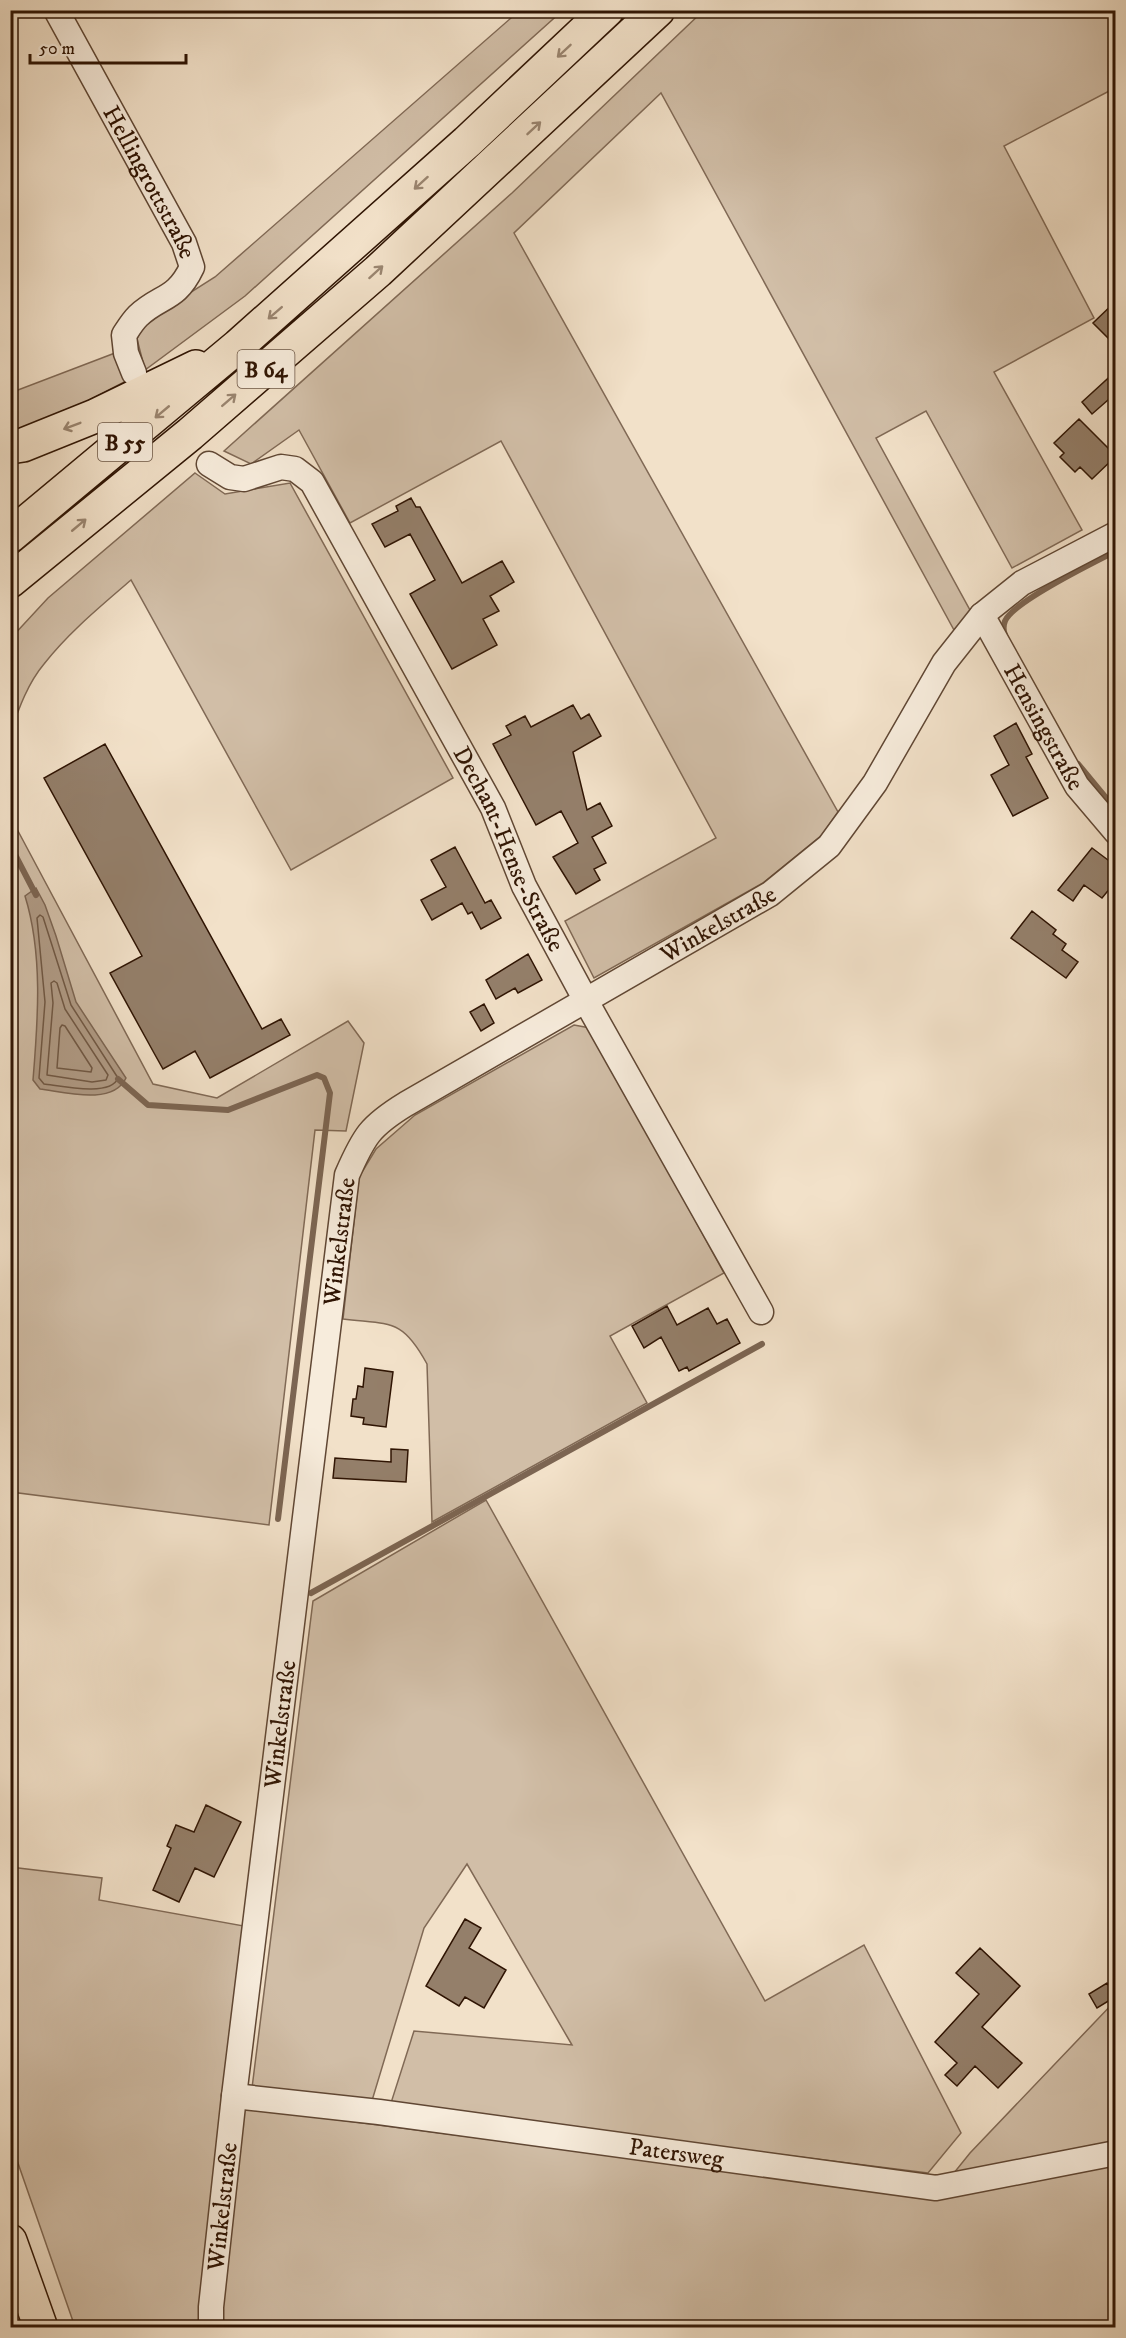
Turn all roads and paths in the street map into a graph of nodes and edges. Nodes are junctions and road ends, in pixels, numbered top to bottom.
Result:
1 (56, 10) edge
2 (607, 10) edge
3 (658, 10) edge
4 (238, 346) junction
5 (134, 373) dead end
6 (10, 447) edge
7 (209, 464) dead end
8 (1116, 534) edge
9 (10, 536) edge
10 (22, 572) edge
11 (10, 597) edge
12 (982, 615) junction
13 (1116, 832) edge
14 (585, 999) junction
15 (761, 1312) dead end
16 (234, 2096) junction
17 (1116, 2153) edge
18 (10, 2241) edge
19 (41, 2328) edge
20 (211, 2328) edge

1 - 5 street, Hellingrottstraße
2 -> 4 main road, B 64
10 -> 3 main road, B 64
4 -> 6 main road, B 64
4 -> 9 main road, B 55
7 - 14 street, Dechant-Hense-Straße
8 - 12 street, Winkelstraße
10 - 11 main road, B 64
12 - 13 street, Hensingstraße
12 - 14 street, Winkelstraße
14 - 15 street, Dechant-Hense-Straße
14 - 16 street, Winkelstraße
16 - 17 street, Patersweg
16 - 20 street, Winkelstraße
18 - 19 main road

